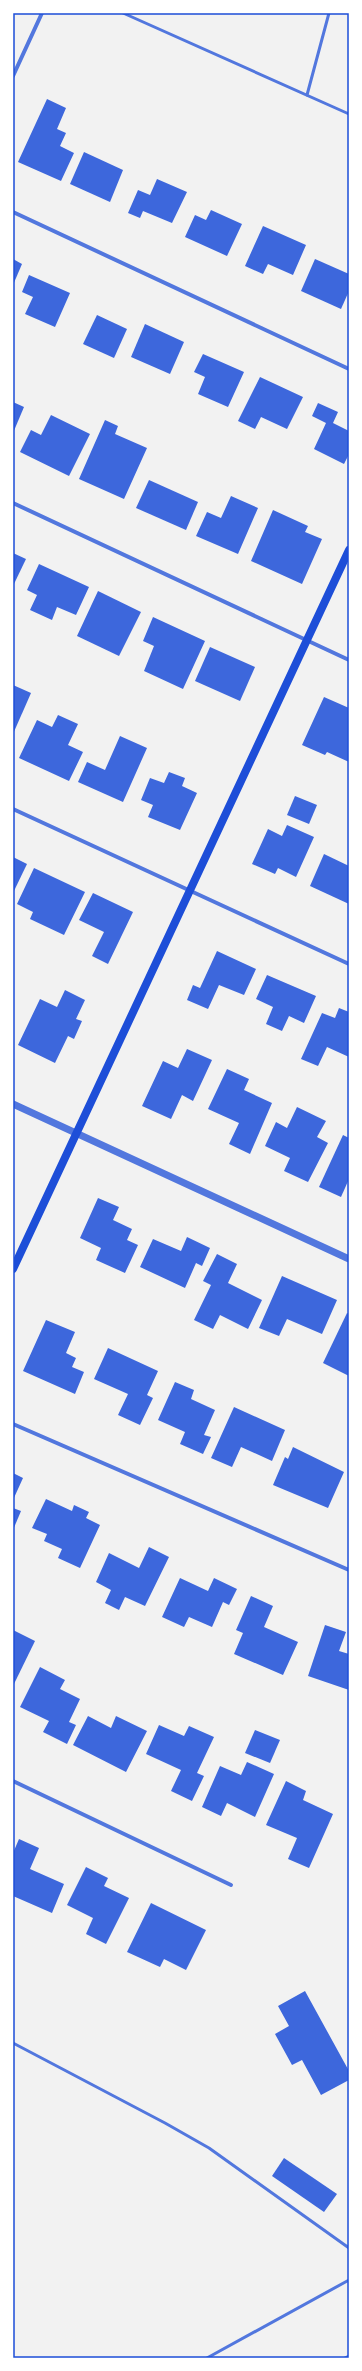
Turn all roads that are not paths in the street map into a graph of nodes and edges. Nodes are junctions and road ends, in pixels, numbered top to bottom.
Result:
1 (42, 13) edge
2 (123, 13) edge
3 (329, 13) edge
4 (13, 76) edge
5 (306, 95) junction
6 (349, 114) edge
7 (13, 212) edge
8 (349, 369) edge
9 (13, 503) edge
10 (349, 550) edge
11 (307, 640) junction
12 (349, 660) edge
13 (13, 809) edge
14 (188, 890) junction
15 (349, 964) edge
16 (13, 1104) edge
17 (75, 1133) junction
18 (349, 1259) edge
19 (13, 1269) edge
20 (13, 1424) edge
21 (349, 1570) edge
22 (13, 1782) edge
23 (230, 1885) dead end
24 (13, 2043) edge
25 (349, 2248) edge
26 (349, 2280) edge
27 (349, 2356) edge
28 (207, 2358) edge
29 (345, 2358) edge

1 - 4 street
2 - 5 lane
3 - 5 lane
5 - 6 lane
7 - 8 street
9 - 11 street
10 - 11 main road
11 - 12 street
11 - 14 main road
13 - 14 street
14 - 15 street
14 - 17 main road
16 - 17 street
17 - 18 street
17 - 19 main road
20 - 21 street
22 - 23 street
24 - 25 lane
26 - 28 lane
27 - 29 lane

